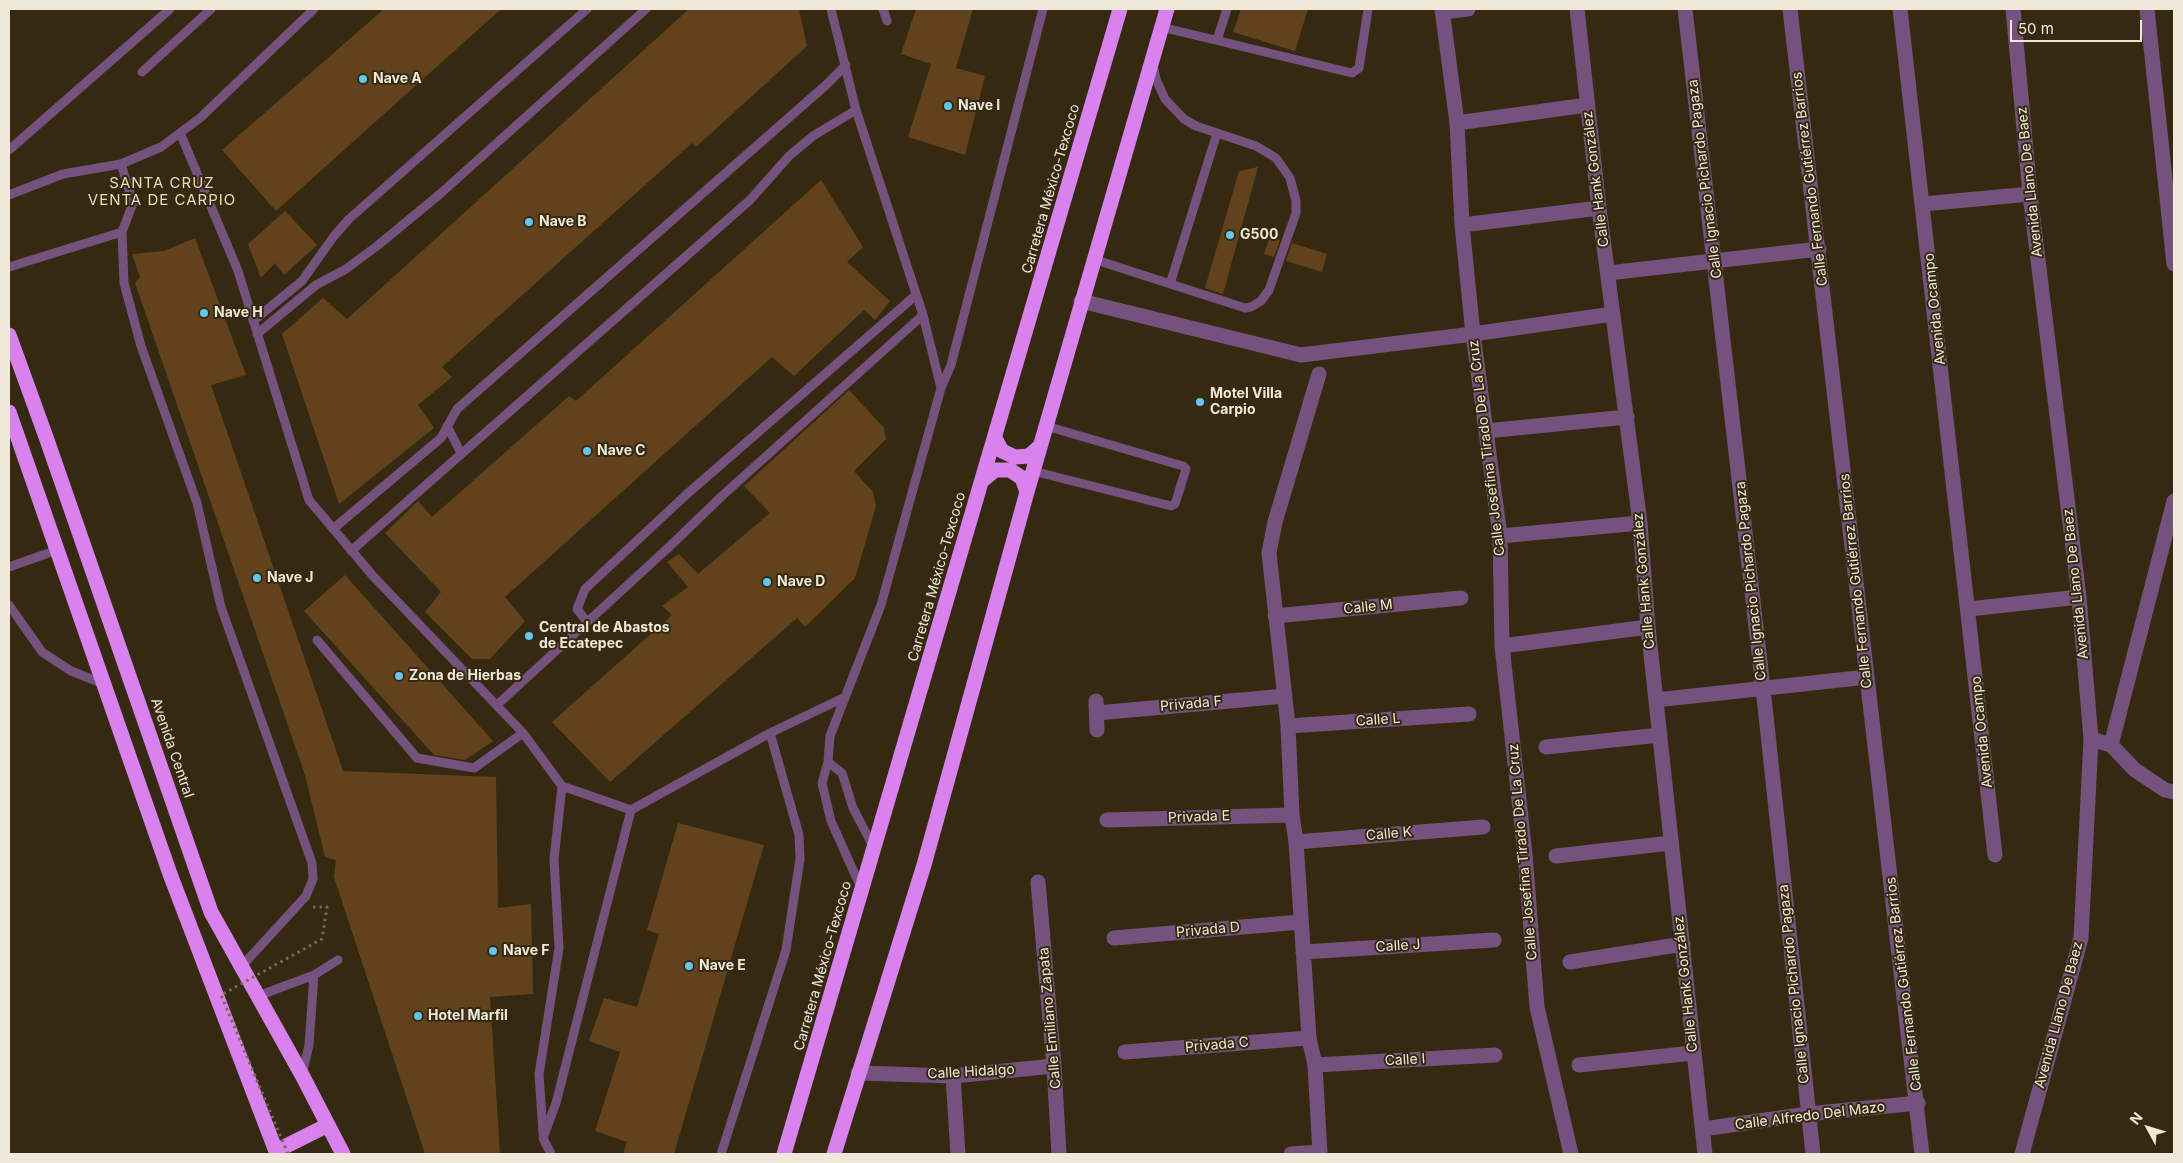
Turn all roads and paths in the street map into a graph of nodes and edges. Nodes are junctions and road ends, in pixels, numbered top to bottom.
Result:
1 (170, 9) edge
2 (211, 9) edge
3 (314, 9) edge
4 (586, 9) edge
5 (646, 9) edge
6 (831, 9) edge
7 (883, 9) edge
8 (1043, 9) edge
9 (1120, 9) edge
10 (1166, 9) edge
11 (1227, 9) edge
12 (1368, 9) edge
13 (1468, 9) edge
14 (1577, 9) edge
15 (1685, 9) edge
16 (1790, 9) edge
17 (1900, 9) edge
18 (2013, 9) edge
19 (2147, 9) edge
20 (1442, 10) edge
21 (887, 20) dead end
22 (1161, 27) junction
23 (1217, 40) junction
24 (1152, 57) junction
25 (846, 65) junction
26 (142, 72) dead end
27 (1587, 105) junction
28 (856, 110) junction
29 (1457, 123) junction
30 (1217, 133) junction
31 (181, 134) junction
32 (9, 150) edge
33 (121, 164) junction
34 (2030, 194) junction
35 (9, 195) edge
36 (1923, 204) junction
37 (1598, 208) junction
38 (1462, 225) junction
39 (122, 232) junction
40 (1819, 249) junction
41 (1094, 259) junction
42 (1714, 261) junction
43 (2174, 264) edge
44 (9, 267) edge
45 (1608, 273) junction
46 (302, 281) junction
47 (1170, 284) junction
48 (316, 285) junction
49 (916, 296) junction
50 (1081, 301) junction
51 (1612, 314) junction
52 (923, 315) junction
53 (253, 321) junction
54 (257, 334) junction
55 (1473, 334) junction
56 (9, 335) edge
57 (1319, 374) dead end
58 (940, 388) junction
59 (9, 412) edge
60 (1627, 417) junction
61 (447, 426) junction
62 (1046, 426) junction
63 (1486, 432) junction
64 (995, 438) junction
65 (1040, 446) junction
66 (461, 453) junction
67 (1033, 471) junction
68 (983, 480) junction
69 (1027, 492) junction
70 (2174, 501) edge
71 (1640, 523) junction
72 (333, 529) junction
73 (1500, 536) junction
74 (57, 550) junction
75 (351, 551) junction
76 (9, 567) edge
77 (2078, 597) junction
78 (1461, 598) dead end
79 (9, 605) edge
80 (1969, 609) junction
81 (1275, 616) junction
82 (587, 622) junction
83 (1648, 627) junction
84 (317, 640) dead end
85 (1502, 646) junction
86 (1867, 676) junction
87 (104, 684) junction
88 (1763, 688) junction
89 (1285, 696) junction
90 (843, 698) junction
91 (1656, 700) junction
92 (496, 705) junction
93 (1469, 714) dead end
94 (1288, 726) junction
95 (1097, 730) dead end
96 (523, 732) junction
97 (770, 732) junction
98 (1660, 735) junction
99 (2091, 739) junction
100 (2111, 745) junction
101 (1546, 747) dead end
102 (828, 762) junction
103 (562, 786) junction
104 (2174, 792) edge
105 (631, 810) junction
106 (1292, 815) junction
107 (1107, 820) dead end
108 (1482, 827) dead end
109 (1296, 842) junction
110 (1671, 842) junction
111 (874, 849) junction
112 (1994, 854) dead end
113 (1556, 856) dead end
114 (1038, 882) dead end
115 (862, 890) junction
116 (312, 907) dead end
117 (1302, 922) junction
118 (1114, 938) dead end
119 (1494, 940) dead end
120 (1683, 944) junction
121 (1303, 952) junction
122 (338, 960) dead end
123 (1570, 962) dead end
124 (241, 967) junction
125 (314, 975) junction
126 (258, 996) junction
127 (1310, 1038) junction
128 (1125, 1052) dead end
129 (1693, 1053) junction
130 (1495, 1055) dead end
131 (1315, 1065) junction
132 (1579, 1065) dead end
133 (1054, 1066) junction
134 (858, 1073) junction
135 (302, 1075) junction
136 (953, 1076) junction
137 (1918, 1103) junction
138 (1808, 1114) junction
139 (328, 1125) junction
140 (1703, 1129) junction
141 (543, 1138) junction
142 (280, 1153) edge
143 (1320, 1153) edge
144 (343, 1154) edge
145 (551, 1154) edge
146 (721, 1154) edge
147 (784, 1154) edge
148 (834, 1154) edge
149 (958, 1154) edge
150 (1059, 1154) edge
151 (1291, 1154) edge
152 (1571, 1154) edge
153 (1705, 1154) edge
154 (1813, 1154) edge
155 (1922, 1154) edge
156 (2022, 1154) edge

1 - 32 lane
2 - 26 lane
3 - 31 lane
4 - 46 lane
5 - 48 lane
6 - 25 lane
7 - 21 lane
8 - 58 lane
9 - 64 highway, Carretera México-Texcoco
10 - 22 highway
11 - 23 lane
12 - 23 lane
13 - 20 street
14 - 27 street, Calle Hank González
15 - 42 street, Calle Ignacio Pichardo Pagaza
16 - 40 street, Calle Fernando Gutiérrez Barrios
17 - 36 street, Avenida Ocampo
18 - 34 street, Avenida Llano De Baez
19 - 43 street
20 - 29 street, Calle Josefina Tirado De La Cruz
22 - 23 lane
22 - 24 highway
24 - 30 lane
24 - 41 highway
25 - 28 lane
25 - 61 lane
27 - 29 street
27 - 37 street, Calle Hank González
28 - 49 lane
28 - 66 lane
29 - 38 street, Calle Josefina Tirado De La Cruz
30 - 47 lane
30 - 47 lane
31 - 33 lane
31 - 53 lane
33 - 35 lane
33 - 39 lane
34 - 36 street
34 - 77 street, Avenida Llano De Baez
36 - 80 street, Avenida Ocampo
37 - 38 street
37 - 45 street, Calle Hank González
38 - 55 street, Calle Josefina Tirado De La Cruz
39 - 44 lane
39 - 124 lane
40 - 42 street
40 - 86 street, Calle Fernando Gutiérrez Barrios
41 - 47 lane
41 - 50 highway
42 - 45 street
42 - 88 street, Calle Ignacio Pichardo Pagaza
45 - 51 street, Calle Hank González
46 - 48 lane
46 - 53 lane
48 - 54 lane
49 - 52 lane
49 - 82 lane
50 - 55 street
50 - 62 highway
51 - 55 street
51 - 60 street, Calle Hank González
52 - 58 lane
52 - 82 lane
53 - 54 lane
54 - 72 lane
55 - 63 street, Calle Josefina Tirado De La Cruz
56 - 124 highway, Avenida Central
57 - 81 street
58 - 90 lane
59 - 74 highway
60 - 63 street
60 - 71 street, Calle Hank González
61 - 66 lane
61 - 72 lane
62 - 65 highway
62 - 67 lane
63 - 73 street, Calle Josefina Tirado De La Cruz
64 - 65 highway
64 - 68 highway, Carretera México-Texcoco
65 - 67 highway
66 - 75 lane
67 - 69 highway
68 - 69 highway
68 - 111 highway, Carretera México-Texcoco
69 - 134 highway
70 - 100 street
71 - 73 street
71 - 83 street, Calle Hank González
72 - 75 lane
73 - 85 street, Calle Josefina Tirado De La Cruz
74 - 76 lane
74 - 87 highway
75 - 92 lane
77 - 80 street
77 - 99 street, Avenida Llano De Baez
78 - 81 street, Calle M
79 - 87 lane
80 - 112 street, Avenida Ocampo
81 - 89 street
82 - 92 lane
83 - 85 street
83 - 91 street, Calle Hank González
84 - 96 lane
85 - 152 street, Calle Josefina Tirado De La Cruz
86 - 88 street
86 - 137 street, Calle Fernando Gutiérrez Barrios
87 - 142 highway
88 - 91 street
88 - 138 street, Calle Ignacio Pichardo Pagaza
89 - 94 street
89 - 95 street, Privada F
90 - 97 lane
90 - 102 lane
91 - 98 street, Calle Hank González
92 - 96 lane
93 - 94 street, Calle L
94 - 106 street
96 - 103 lane
97 - 105 lane
97 - 146 lane
98 - 101 street
98 - 110 street, Calle Hank González
99 - 100 street
99 - 156 street, Avenida Llano De Baez
100 - 104 street
102 - 111 lane
102 - 115 lane
103 - 105 lane
103 - 141 lane
105 - 141 lane
106 - 107 street, Privada E
106 - 109 street
108 - 109 street, Calle K
109 - 117 street
110 - 113 street
110 - 120 street, Calle Hank González
111 - 115 highway, Carretera México-Texcoco
114 - 133 street, Calle Emiliano Zapata
115 - 147 highway, Carretera México-Texcoco
116 - 142 path, bridge
117 - 118 street, Privada D
117 - 121 street
119 - 121 street, Calle J
120 - 123 street
120 - 129 street, Calle Hank González
121 - 127 street
122 - 125 lane
124 - 126 highway, Avenida Central
125 - 126 lane
125 - 135 lane
126 - 135 highway, Avenida Central
127 - 128 street, Privada C
127 - 131 street
129 - 132 street
129 - 140 street, Calle Hank González
130 - 131 street, Calle I
131 - 143 street
133 - 136 street, Calle Hidalgo
133 - 150 street, Calle Emiliano Zapata
134 - 136 street, Calle Hidalgo
134 - 148 highway
135 - 139 highway, Avenida Central
136 - 149 street
137 - 138 street, Calle Alfredo Del Mazo
137 - 155 street, Calle Fernando Gutiérrez Barrios
138 - 140 street, Calle Alfredo Del Mazo
138 - 154 street, Calle Ignacio Pichardo Pagaza
139 - 142 highway
139 - 144 highway, Avenida Central
140 - 153 street, Calle Hank González
141 - 145 lane
143 - 151 street

